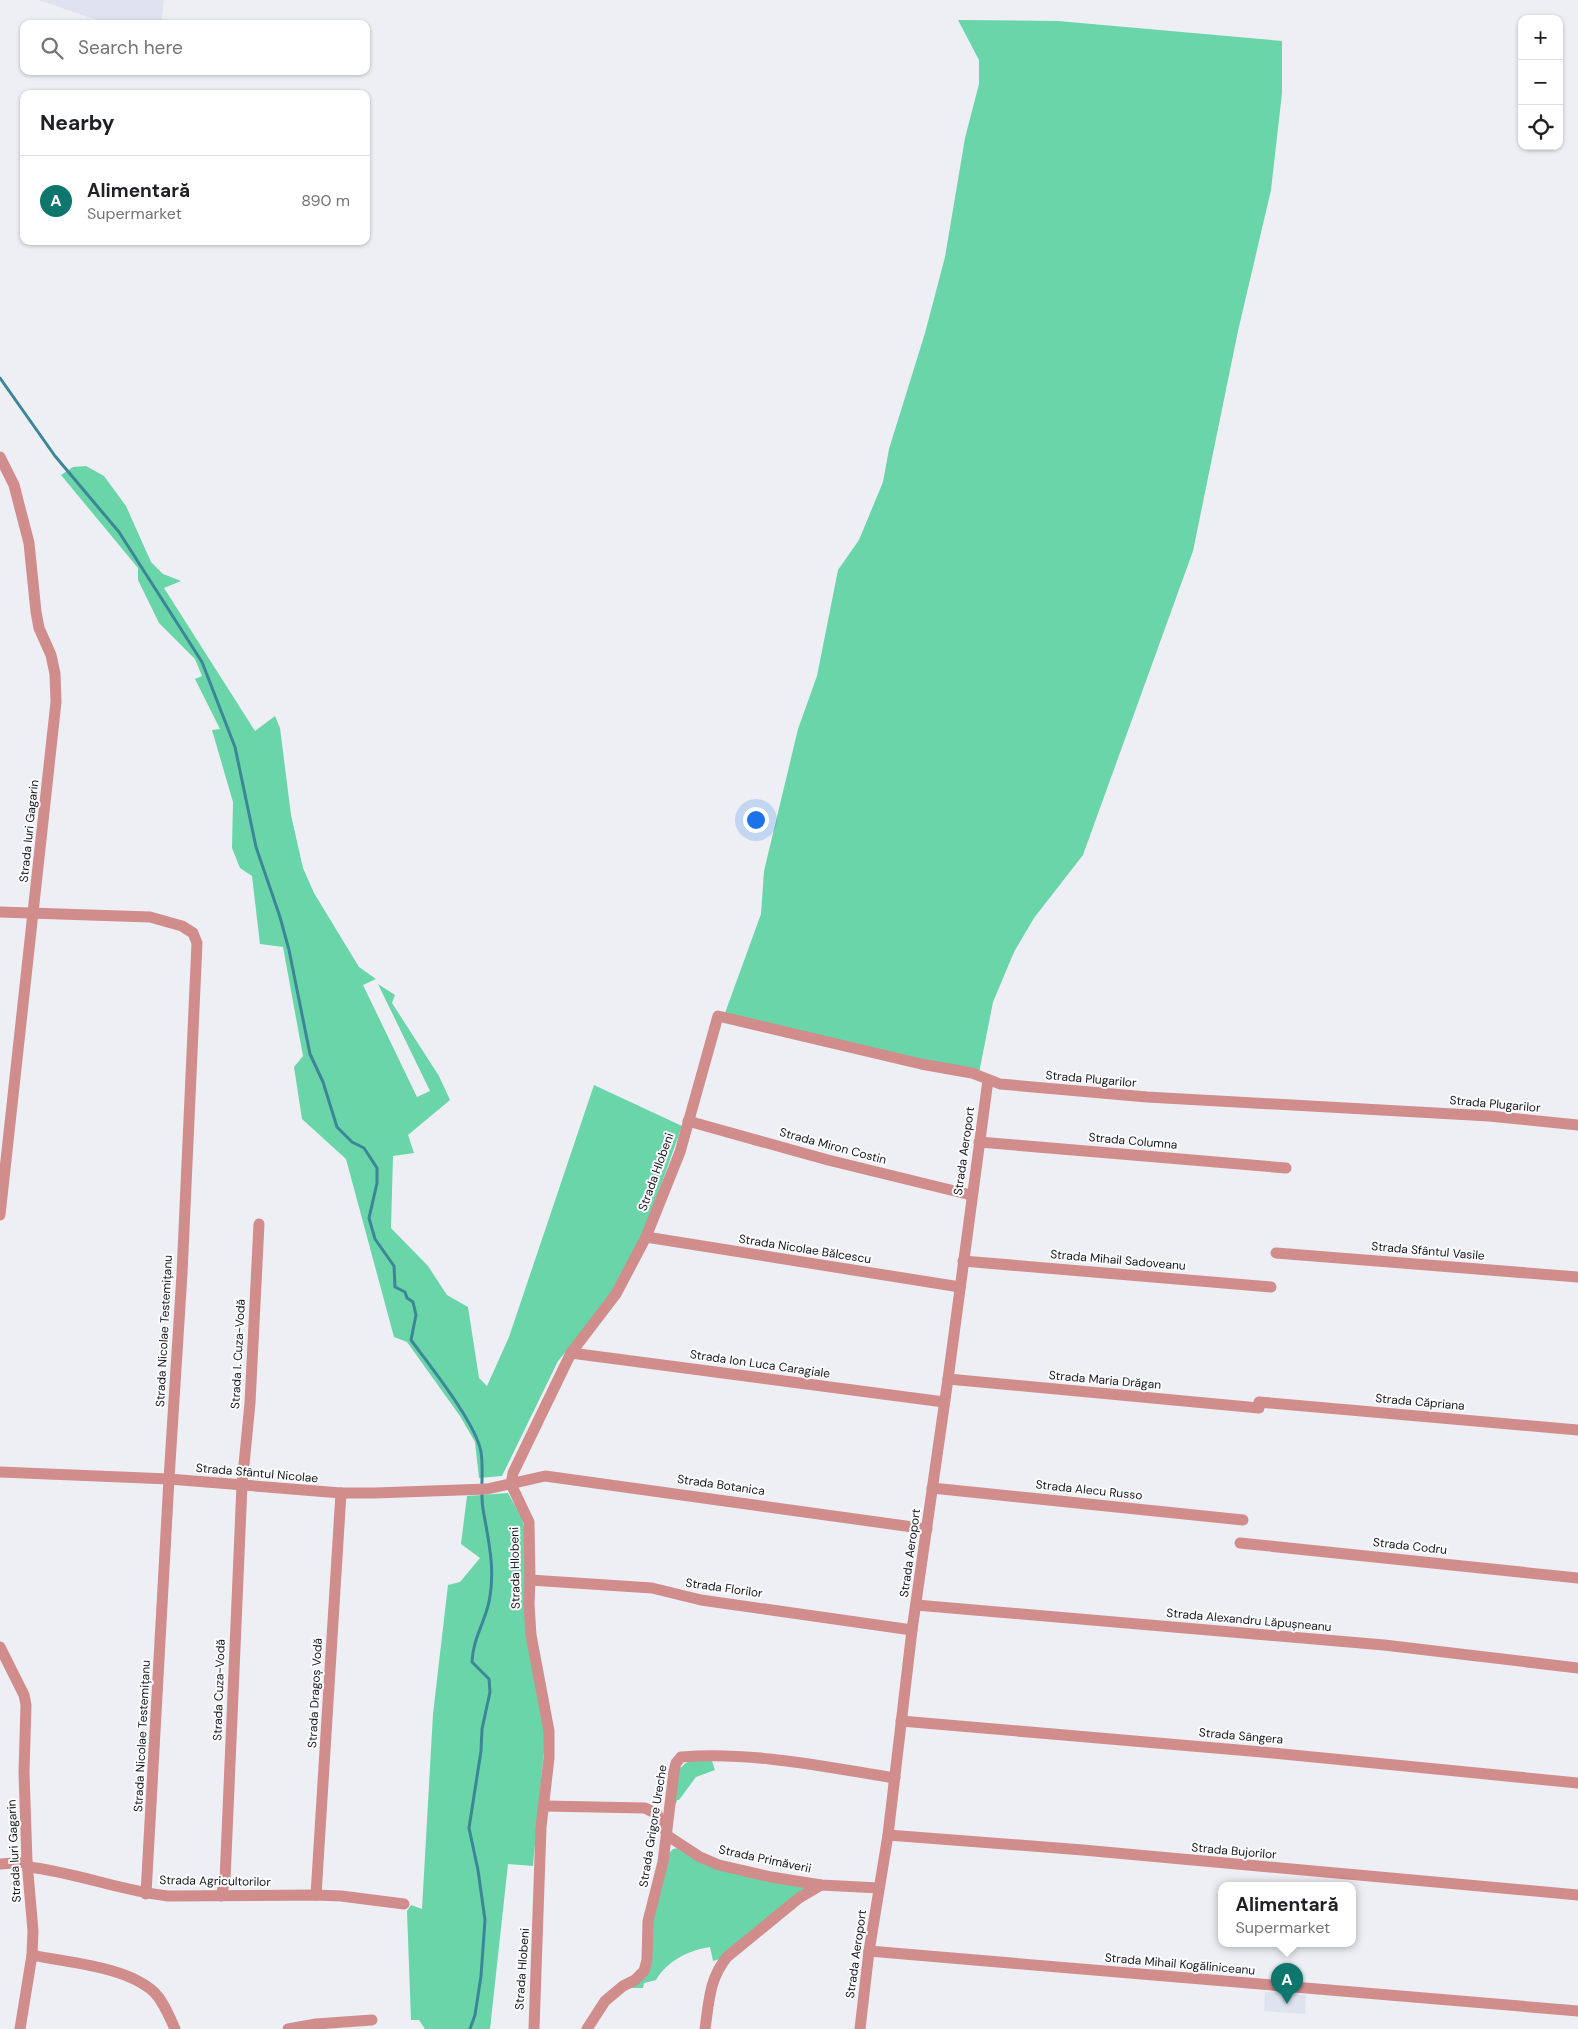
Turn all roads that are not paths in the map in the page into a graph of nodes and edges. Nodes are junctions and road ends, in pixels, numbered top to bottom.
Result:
1 (0, 457) edge
2 (0, 912) edge
3 (34, 914) junction
4 (988, 1080) junction
5 (688, 1122) junction
6 (1578, 1125) edge
7 (979, 1142) junction
8 (1286, 1168) dead end
9 (2, 1180) edge
10 (971, 1195) junction
11 (0, 1215) edge
12 (258, 1224) dead end
13 (646, 1237) junction
14 (1276, 1252) dead end
15 (963, 1261) junction
16 (1578, 1277) edge
17 (960, 1287) junction
18 (1271, 1287) dead end
19 (571, 1352) junction
20 (948, 1379) junction
21 (944, 1402) junction
22 (1259, 1404) joint
23 (1578, 1430) edge
24 (0, 1472) edge
25 (169, 1479) junction
26 (511, 1484) junction
27 (242, 1485) junction
28 (932, 1488) junction
29 (341, 1493) junction
30 (1243, 1520) dead end
31 (927, 1529) junction
32 (1240, 1543) dead end
33 (1578, 1578) edge
34 (530, 1580) junction
35 (916, 1605) junction
36 (912, 1630) junction
37 (0, 1647) edge
38 (1578, 1668) edge
39 (901, 1721) junction
40 (895, 1778) junction
41 (1578, 1782) edge
42 (545, 1806) junction
43 (888, 1835) junction
44 (668, 1836) junction
45 (0, 1864) edge
46 (27, 1865) junction
47 (821, 1885) junction
48 (879, 1888) junction
49 (146, 1894) junction
50 (1578, 1894) edge
51 (316, 1895) junction
52 (221, 1896) junction
53 (404, 1904) dead end
54 (869, 1951) junction
55 (32, 1956) junction
56 (1578, 2010) edge
57 (372, 2020) dead end
58 (20, 2029) edge
59 (175, 2029) edge
60 (288, 2029) edge
61 (534, 2029) edge
62 (587, 2029) edge
63 (705, 2029) edge
64 (860, 2029) edge

1 - 3 street, Strada Iuri Gagarin
2 - 3 street, Strada Nicolae Testemițanu
3 - 9 street, Strada Iuri Gagarin
3 - 25 street, Strada Nicolae Testemițanu
4 - 5 street, Strada Plugarilor
4 - 6 street, Strada Plugarilor
4 - 7 street, Strada Aeroport
5 - 10 street, Strada Miron Costin
5 - 13 street, Strada Hlobeni
7 - 8 street, Strada Columna
7 - 10 street, Strada Aeroport
9 - 11 street, Strada Iuri Gagarin
10 - 15 street, Strada Aeroport
12 - 27 street, Strada I. Cuza-Vodă
13 - 17 street, Strada Nicolae Bălcescu
13 - 19 street, Strada Hlobeni
14 - 16 street, Strada Sfântul Vasile
15 - 17 street, Strada Aeroport
15 - 18 street, Strada Mihail Sadoveanu
17 - 20 street, Strada Aeroport
19 - 21 street, Strada Ion Luca Caragiale
19 - 26 street, Strada Hlobeni
20 - 21 street, Strada Aeroport
20 - 22 street, Strada Maria Drăgan
21 - 28 street, Strada Aeroport
22 - 23 street, Strada Căpriana
24 - 25 street, Strada Sfântul Nicolae
25 - 27 street, Strada Sfântul Nicolae
25 - 49 street, Strada Nicolae Testemițanu
26 - 29 street, Strada Sfântul Nicolae
26 - 31 street, Strada Botanica
26 - 34 street, Strada Hlobeni
27 - 29 street, Strada Sfântul Nicolae
27 - 52 street, Strada Cuza-Vodă
28 - 30 street, Strada Alecu Russo
28 - 31 street, Strada Aeroport
29 - 51 street, Strada Dragoș Vodă
31 - 35 street, Strada Aeroport
32 - 33 street, Strada Codru
34 - 36 street, Strada Florilor
34 - 42 street, Strada Hlobeni
35 - 36 street, Strada Aeroport
35 - 38 street, Strada Alexandru Lăpușneanu
36 - 39 street, Strada Aeroport
37 - 46 street, Strada Iuri Gagarin
39 - 40 street, Strada Aeroport
39 - 41 street, Strada Sângera
40 - 43 street, Strada Aeroport
40 - 44 street, Strada Grigore Ureche
42 - 44 street, Strada Primăverii
42 - 61 street, Strada Hlobeni
43 - 48 street, Strada Aeroport
43 - 50 street, Strada Bujorilor
44 - 47 street, Strada Primăverii
44 - 62 street, Strada Grigore Ureche
45 - 46 street, Strada Agricultorilor
46 - 49 street, Strada Agricultorilor
46 - 55 street, Strada Iuri Gagarin
47 - 48 street, Strada Primăverii
47 - 63 street, Strada Primăverii
48 - 54 street, Strada Aeroport
49 - 52 street, Strada Agricultorilor
51 - 52 street, Strada Agricultorilor
51 - 53 street, Strada Agricultorilor
54 - 56 street, Strada Mihail Kogăliniceanu
54 - 64 street, Strada Aeroport
55 - 58 street, Strada Iuri Gagarin
55 - 59 street
57 - 60 street

